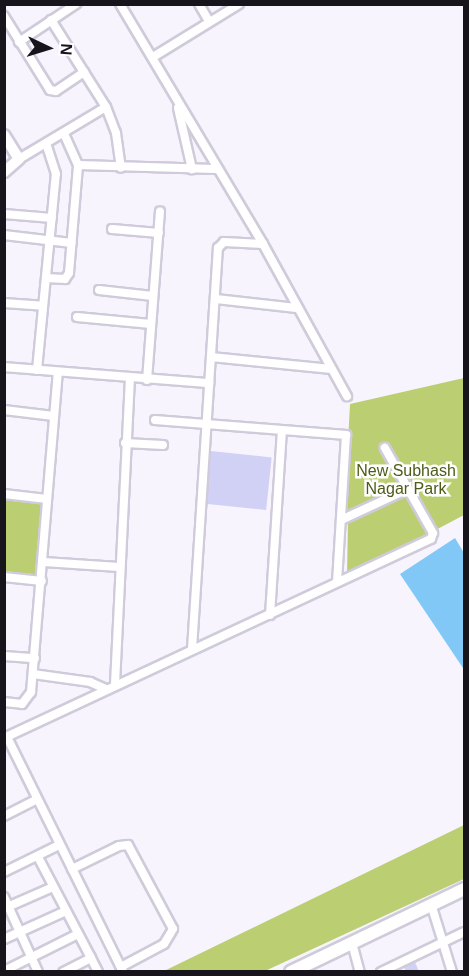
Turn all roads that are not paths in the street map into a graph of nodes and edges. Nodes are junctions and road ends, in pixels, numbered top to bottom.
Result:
1 (76, 4) edge
2 (120, 4) edge
3 (199, 4) edge
4 (239, 4) edge
5 (65, 7) edge
6 (4, 16) edge
7 (51, 20) junction
8 (209, 21) junction
9 (19, 42) junction
10 (153, 57) junction
11 (84, 72) junction
12 (176, 101) junction
13 (106, 107) junction
14 (64, 133) junction
15 (4, 135) edge
16 (46, 144) junction
17 (19, 159) junction
18 (78, 165) junction
19 (121, 168) junction
20 (192, 169) junction
21 (215, 170) junction
22 (4, 172) edge
23 (160, 212) dead end
24 (4, 214) edge
25 (52, 218) junction
26 (112, 229) dead end
27 (159, 233) junction
28 (4, 235) edge
29 (50, 241) junction
30 (72, 243) junction
31 (263, 244) junction
32 (46, 278) junction
33 (99, 290) dead end
34 (153, 296) junction
35 (216, 298) junction
36 (4, 303) edge
37 (44, 306) junction
38 (296, 308) junction
39 (77, 317) dead end
40 (151, 324) junction
41 (211, 357) junction
42 (4, 367) edge
43 (331, 369) junction
44 (38, 370) junction
45 (58, 372) junction
46 (130, 378) junction
47 (147, 380) junction
48 (209, 383) junction
49 (347, 396) dead end
50 (4, 410) edge
51 (54, 416) junction
52 (155, 420) dead end
53 (205, 423) junction
54 (282, 431) junction
55 (125, 443) junction
56 (163, 445) dead end
57 (386, 448) dead end
58 (408, 489) junction
59 (4, 494) edge
60 (47, 499) junction
61 (341, 520) junction
62 (44, 562) junction
63 (119, 567) junction
64 (4, 577) edge
65 (42, 581) junction
66 (337, 581) junction
67 (270, 615) junction
68 (192, 649) junction
69 (4, 656) edge
70 (34, 658) junction
71 (33, 674) junction
72 (115, 684) junction
73 (106, 689) junction
74 (4, 702) edge
75 (6, 737) edge
76 (37, 799) junction
77 (4, 816) edge
78 (59, 845) junction
79 (38, 857) junction
80 (72, 869) junction
81 (4, 872) edge
82 (53, 887) junction
83 (465, 889) edge
84 (4, 897) edge
85 (431, 904) junction
86 (7, 907) edge
87 (66, 911) junction
88 (20, 932) junction
89 (465, 932) edge
90 (78, 934) junction
91 (4, 939) edge
92 (444, 942) junction
93 (352, 943) junction
94 (31, 958) junction
95 (91, 958) junction
96 (122, 969) edge
97 (4, 972) edge
98 (38, 972) edge
99 (63, 972) edge
100 (98, 972) edge
101 (291, 972) edge
102 (360, 972) edge
103 (381, 972) edge
104 (452, 972) edge

1 - 5 street
2 - 10 street
3 - 8 street
4 - 8 street
5 - 7 street
6 - 9 street
7 - 9 street
7 - 11 street
8 - 10 street
9 - 11 street
10 - 12 street
11 - 13 street
12 - 20 street
12 - 21 street
13 - 14 street
13 - 19 street
14 - 16 street
14 - 18 street
15 - 17 street
16 - 17 street
16 - 25 street
17 - 22 street
18 - 19 street
18 - 30 street
19 - 20 street
20 - 21 street
21 - 31 street
23 - 27 street
24 - 25 street
25 - 29 street
26 - 27 street
27 - 34 street
28 - 29 street
29 - 30 street
29 - 32 street
30 - 32 street
31 - 35 street
31 - 38 street
32 - 37 street
33 - 34 street
34 - 40 street
35 - 38 street
35 - 41 street
36 - 37 street
37 - 44 street
38 - 43 street
39 - 40 street
40 - 47 street
41 - 43 street
41 - 48 street
42 - 44 street
43 - 49 street
44 - 45 street
45 - 46 street
45 - 51 street
46 - 47 street
46 - 55 street
47 - 48 street
48 - 53 street
50 - 51 street
51 - 60 street
52 - 53 street
53 - 54 street
53 - 68 street
54 - 61 street
54 - 67 street
55 - 56 street
55 - 63 street
57 - 58 street
58 - 61 street
58 - 66 street
59 - 60 street
60 - 62 street
61 - 66 street
62 - 63 street
62 - 65 street
63 - 72 street
64 - 65 street
65 - 70 street
66 - 67 street
67 - 68 street
68 - 72 street
69 - 70 street
70 - 71 street
71 - 73 street
71 - 74 street
72 - 73 street
73 - 75 street
75 - 76 street
76 - 77 street
76 - 78 street
78 - 79 street
78 - 80 street
79 - 81 street
79 - 82 street
80 - 96 street
80 - 96 street
82 - 86 street
82 - 87 street
83 - 85 main road
84 - 86 street
85 - 92 street
85 - 93 main road
86 - 88 street
87 - 88 street
87 - 90 street
88 - 91 street
88 - 94 street
89 - 92 street
90 - 94 street
90 - 95 street
92 - 103 street
92 - 104 street
93 - 101 main road
93 - 102 street
94 - 97 street
94 - 98 street
95 - 99 street
95 - 100 street

